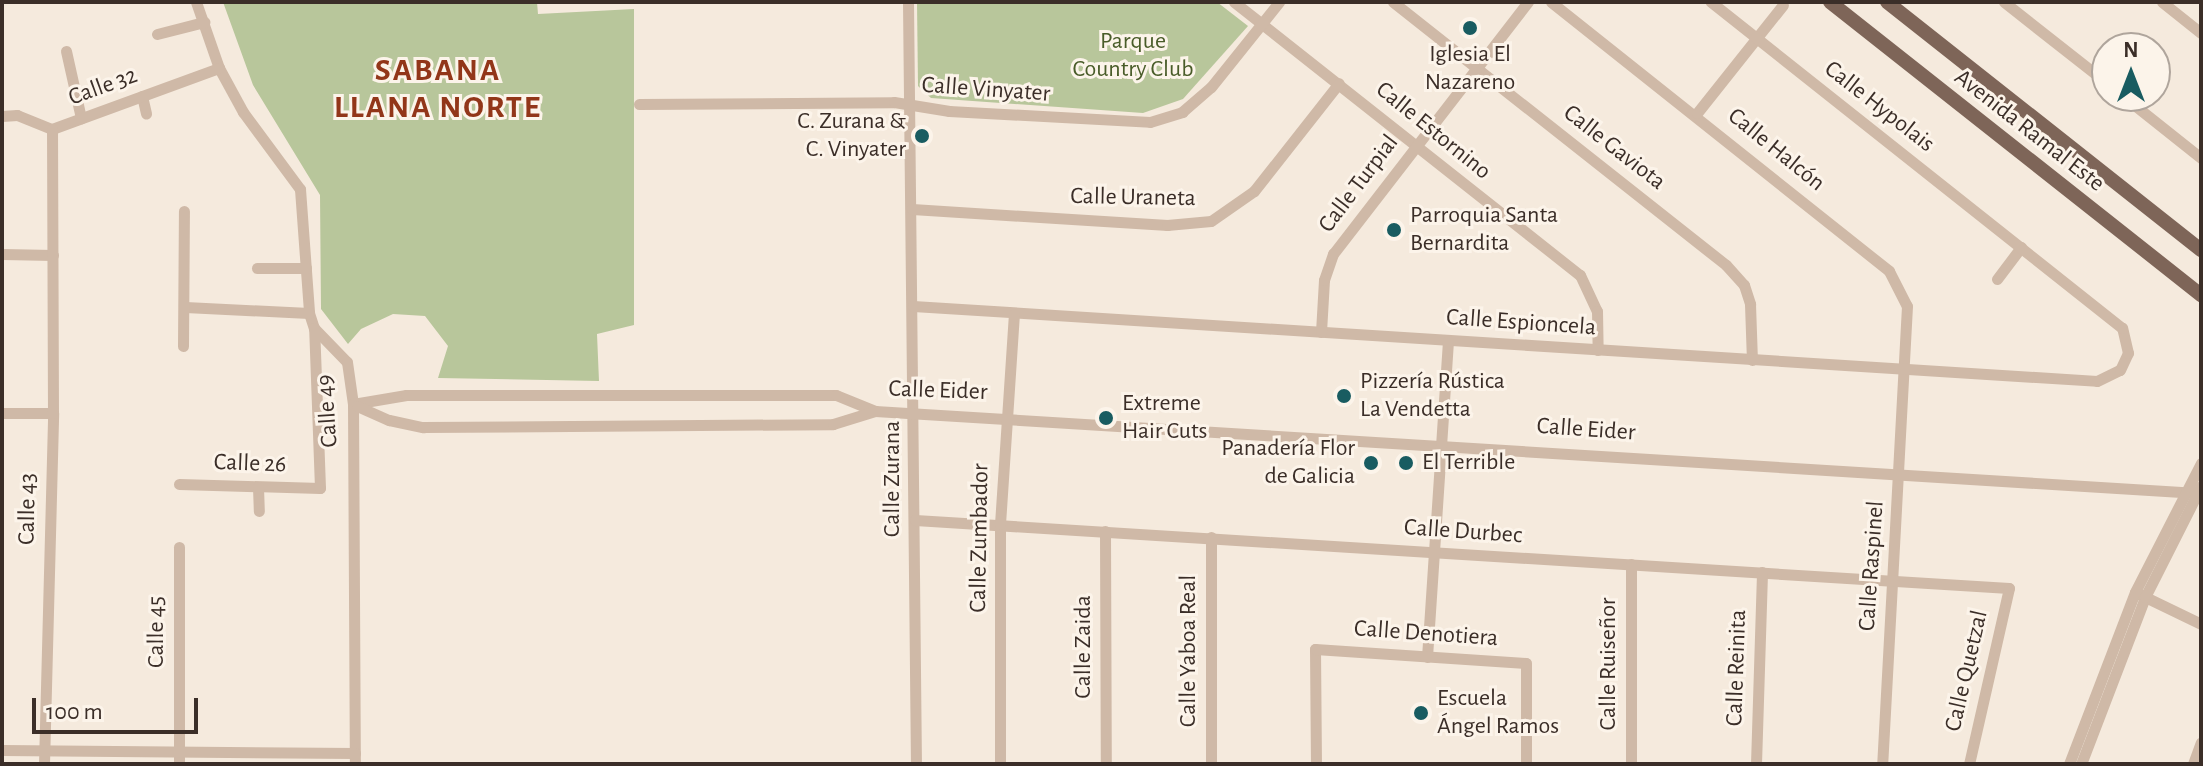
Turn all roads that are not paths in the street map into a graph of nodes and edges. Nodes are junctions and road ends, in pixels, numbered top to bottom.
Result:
1 (196, 2) edge
2 (908, 2) edge
3 (1234, 2) edge
4 (1279, 2) edge
5 (1393, 2) edge
6 (1528, 2) edge
7 (1551, 2) edge
8 (1711, 2) edge
9 (1830, 2) edge
10 (1887, 2) edge
11 (2004, 2) edge
12 (2162, 2) edge
13 (1783, 5) dead end
14 (204, 22) junction
15 (1262, 24) junction
16 (2201, 33) edge
17 (157, 34) dead end
18 (1756, 38) junction
19 (66, 51) dead end
20 (219, 68) junction
21 (1477, 68) junction
22 (2091, 70) edge
23 (1339, 83) junction
24 (142, 96) junction
25 (639, 104) dead end
26 (910, 107) junction
27 (2143, 112) edge
28 (1697, 113) junction
29 (146, 114) dead end
30 (2, 116) edge
31 (81, 118) junction
32 (52, 129) junction
33 (1416, 145) junction
34 (2201, 158) edge
35 (912, 209) junction
36 (184, 211) dead end
37 (2021, 247) junction
38 (2201, 250) edge
39 (2, 254) edge
40 (53, 255) junction
41 (257, 268) dead end
42 (306, 268) junction
43 (1997, 279) dead end
44 (2183, 280) junction
45 (2201, 295) edge
46 (2201, 304) edge
47 (913, 306) junction
48 (185, 307) junction
49 (309, 313) junction
50 (1014, 314) junction
51 (314, 328) junction
52 (1321, 332) junction
53 (1448, 341) junction
54 (183, 346) dead end
55 (1598, 350) junction
56 (1752, 360) junction
57 (2121, 368) joint
58 (1907, 370) junction
59 (353, 404) junction
60 (875, 411) junction
61 (915, 411) junction
62 (2, 413) edge
63 (53, 413) junction
64 (1007, 415) junction
65 (1441, 443) junction
66 (2201, 463) edge
67 (1901, 472) junction
68 (51, 477) junction
69 (35, 478) dead end
70 (179, 484) dead end
71 (258, 487) junction
72 (2184, 489) junction
73 (2199, 490) edge
74 (259, 511) dead end
75 (915, 520) junction
76 (1000, 524) junction
77 (1105, 531) junction
78 (1211, 537) junction
79 (179, 547) dead end
80 (1434, 552) junction
81 (1631, 564) junction
82 (1762, 572) junction
83 (1893, 580) junction
84 (2009, 588) joint
85 (2140, 595) junction
86 (2201, 624) edge
87 (1427, 657) junction
88 (2201, 742) edge
89 (2, 750) edge
90 (44, 758) edge
91 (180, 758) edge
92 (355, 759) edge
93 (916, 764) edge
94 (1000, 764) edge
95 (1106, 764) edge
96 (1211, 764) edge
97 (1316, 764) edge
98 (1526, 764) edge
99 (1631, 764) edge
100 (1756, 764) edge
101 (1882, 764) edge
102 (1969, 764) edge
103 (2069, 764) edge
104 (2081, 764) edge
105 (2193, 764) edge

1 - 14 street, Calle 49
2 - 26 street, Calle Zurana
3 - 15 street, Calle Estornino
4 - 15 street, Calle Vinyater
5 - 21 street, Calle Gaviota
6 - 21 street, Calle Turpial
7 - 28 street, Calle Halcón
8 - 18 street, Calle Hypolais
9 - 44 main road, Avenida Ramal Este
10 - 38 main road, Avenida Ramal Este
11 - 22 street
12 - 16 street
13 - 18 street
14 - 17 street
14 - 20 street, Calle 49
15 - 23 street, Calle Estornino
15 - 26 street, Calle Vinyater
18 - 28 street
18 - 37 street, Calle Hypolais
19 - 31 street
20 - 24 street, Calle 32
20 - 42 street, Calle 49
21 - 33 street, Calle Turpial
21 - 56 street, Calle Gaviota
23 - 33 street, Calle Estornino
23 - 35 street, Calle Uraneta
24 - 29 street
24 - 31 street, Calle 32
25 - 26 street, Calle Vinyater
26 - 35 street, Calle Zurana
27 - 34 street
28 - 58 street, Calle Halcón
30 - 32 street, Calle 32
31 - 32 street, Calle 32
32 - 40 street, Calle 43
33 - 52 street, Calle Turpial
33 - 55 street, Calle Estornino
35 - 47 street, Calle Zurana
36 - 48 street
37 - 43 street
37 - 57 street, Calle Hypolais
39 - 40 street
40 - 63 street, Calle 43
41 - 42 street
42 - 49 street, Calle 49
44 - 45 main road, Avenida Ramal Este
44 - 46 main road
47 - 50 street, Calle Espioncela
47 - 61 street, Calle Zurana
48 - 49 street
48 - 54 street
49 - 51 street, Calle 49
50 - 52 street, Calle Espioncela
50 - 64 street, Calle Zumbador
51 - 59 street, Calle 49
51 - 71 street, Calle 26
52 - 53 street, Calle Espioncela
53 - 55 street, Calle Espioncela
53 - 65 street
55 - 56 street, Calle Espioncela
56 - 58 street, Calle Espioncela
57 - 58 street, Calle Espioncela
58 - 67 street, Calle Raspinel
59 - 60 street, Calle Eider
59 - 60 street, Calle Eider
59 - 92 street, Calle 49
60 - 61 street, Calle Eider
61 - 64 street, Calle Eider
61 - 75 street, Calle Zurana
62 - 63 street
63 - 68 street, Calle 43
64 - 65 street, Calle Eider
64 - 76 street, Calle Zumbador
65 - 67 street, Calle Eider
65 - 80 street
66 - 72 street
67 - 72 street, Calle Eider
67 - 83 street, Calle Raspinel
68 - 69 street
68 - 90 street, Calle 43
70 - 71 street, Calle 26
71 - 74 street
72 - 73 street, Calle Eider
72 - 85 street
73 - 85 street
75 - 76 street, Calle Durbec
75 - 93 street, Calle Zurana
76 - 77 street, Calle Durbec
76 - 94 street, Calle Zumbador
77 - 78 street, Calle Durbec
77 - 95 street, Calle Zaida
78 - 80 street, Calle Durbec
78 - 96 street, Calle Yaboa Real
79 - 91 street, Calle 45
80 - 81 street, Calle Durbec
80 - 87 street
81 - 82 street, Calle Durbec
81 - 99 street, Calle Ruiseñor
82 - 83 street, Calle Durbec
82 - 100 street, Calle Reinita
83 - 84 street, Calle Durbec
83 - 101 street, Calle Raspinel
84 - 102 street, Calle Quetzal
85 - 86 street
85 - 103 street
85 - 104 street
87 - 97 street, Calle Denotiera
87 - 98 street, Calle Denotiera
88 - 105 street
89 - 90 street
90 - 91 street
91 - 92 street

